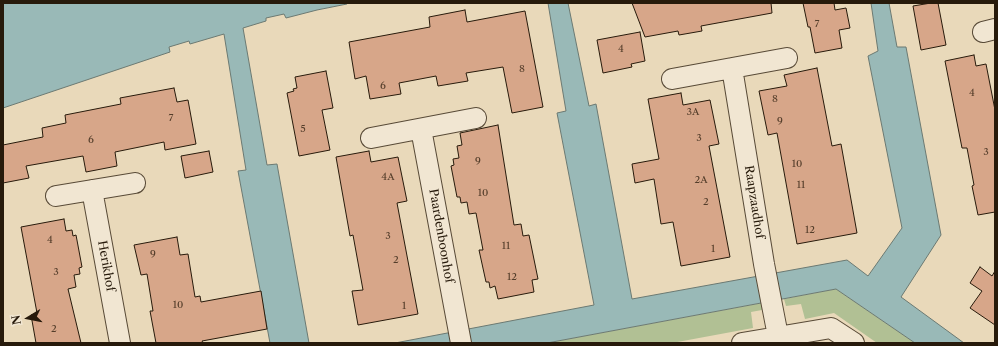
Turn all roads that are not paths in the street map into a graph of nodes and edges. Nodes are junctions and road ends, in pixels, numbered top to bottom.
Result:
1 (787, 58) dead end
2 (732, 68) junction
3 (672, 79) dead end
4 (476, 118) dead end
5 (421, 129) junction
6 (371, 138) dead end
7 (135, 182) dead end
8 (92, 190) junction
9 (56, 196) dead end
10 (778, 336) junction
11 (120, 343) edge
12 (461, 343) edge
13 (742, 343) edge
14 (854, 343) edge

1 - 2 street
2 - 3 street
2 - 10 street, Raapzaadhof
4 - 5 street
5 - 6 street
5 - 12 street, Paardenboonhof
7 - 8 street
8 - 9 street
8 - 11 street, Herikhof
10 - 13 street
10 - 14 street

